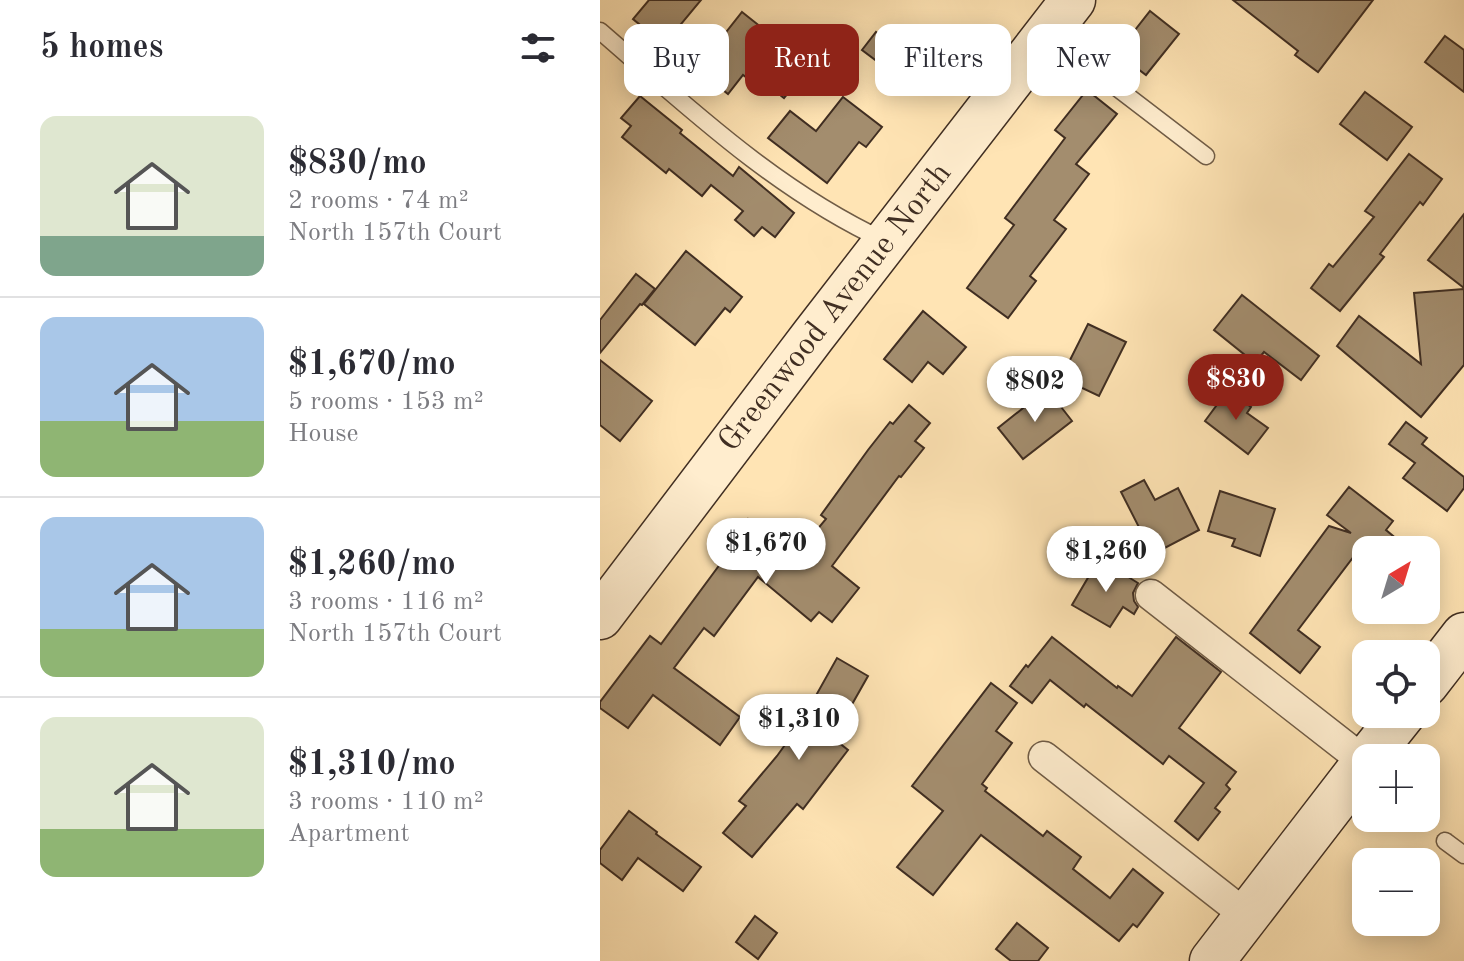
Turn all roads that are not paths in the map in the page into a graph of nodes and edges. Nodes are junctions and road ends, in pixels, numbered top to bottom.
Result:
1 (1073, 0) edge
2 (1055, 24) edge
3 (600, 31) edge
4 (1027, 60) edge
5 (1128, 96) edge
6 (1206, 156) dead end
7 (886, 242) junction
8 (1151, 595) dead end
9 (600, 617) edge
10 (1464, 635) edge
11 (1440, 666) edge
12 (1392, 728) edge
13 (1380, 744) edge
14 (1352, 749) edge
15 (1044, 757) dead end
16 (1352, 780) edge
17 (1445, 841) dead end
18 (1464, 855) edge
19 (1247, 916) junction
20 (1212, 961) edge

1 - 2 street, Greenwood Avenue North
3 - 7 lane
4 - 7 street, Greenwood Avenue North
5 - 6 lane
7 - 9 street, Greenwood Avenue North
8 - 14 street
10 - 11 street
12 - 13 street
15 - 19 street
16 - 19 street
17 - 18 lane
19 - 20 street

